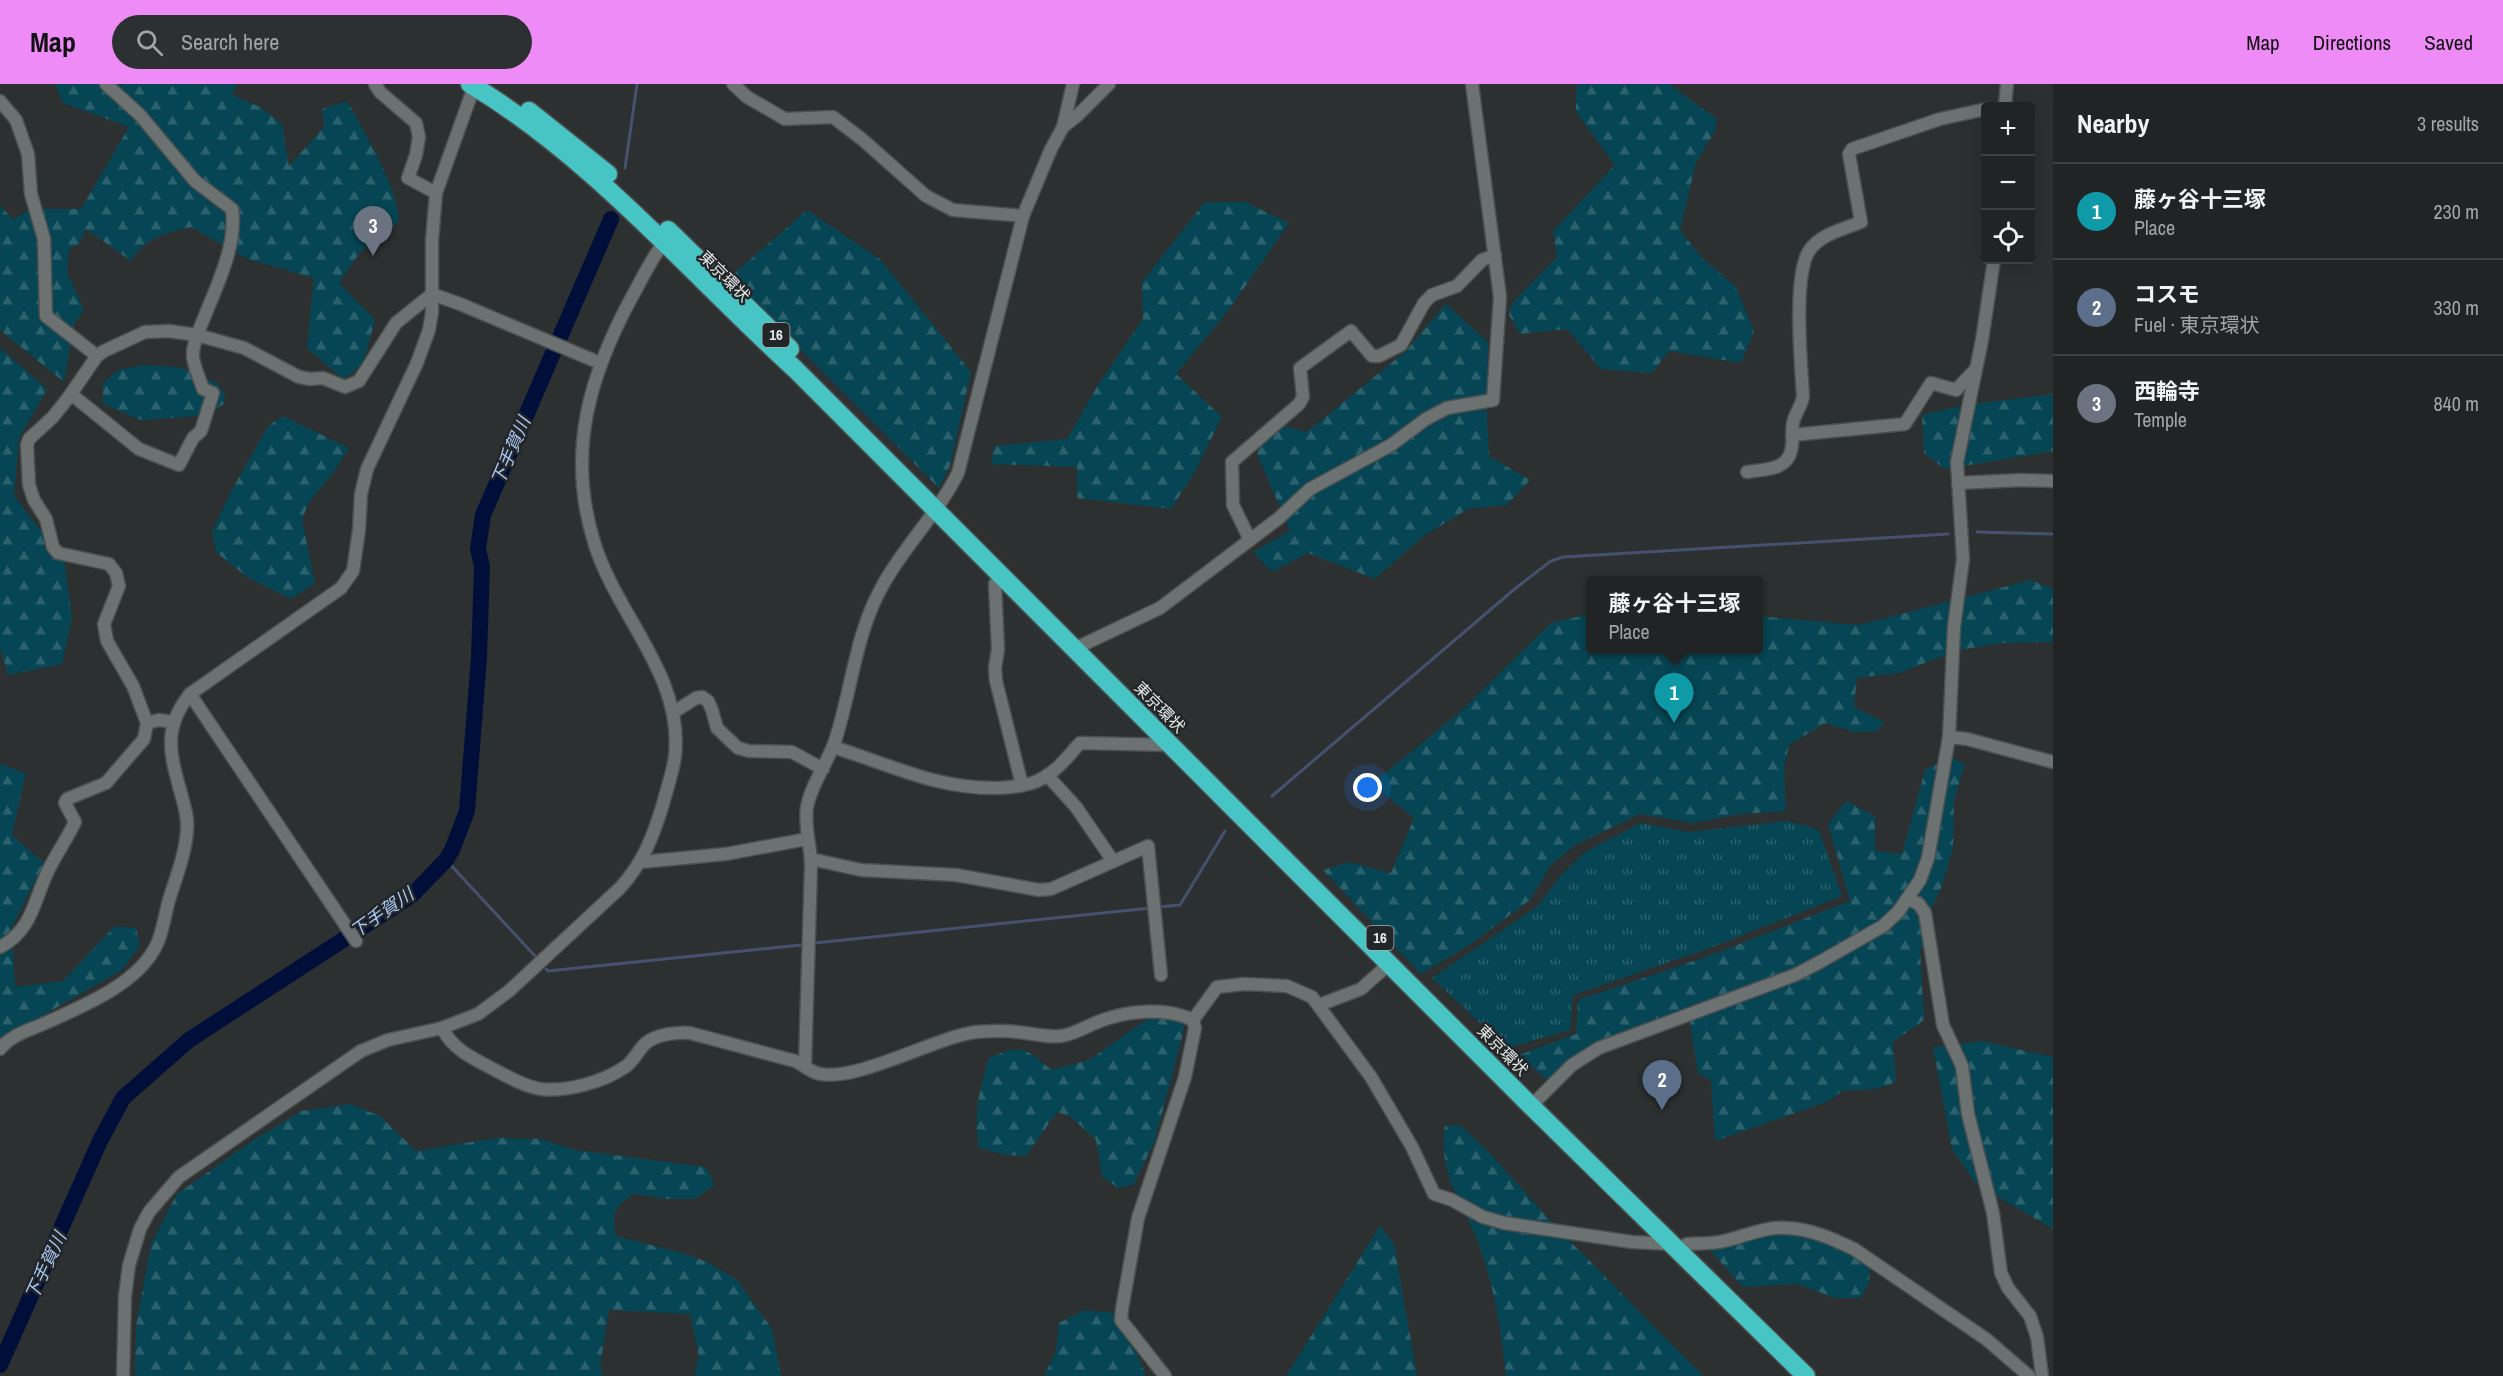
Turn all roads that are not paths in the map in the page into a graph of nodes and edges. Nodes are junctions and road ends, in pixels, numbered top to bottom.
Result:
1 (106, 84) edge
2 (375, 84) edge
3 (733, 84) edge
4 (1073, 84) edge
5 (1109, 84) edge
6 (1472, 84) edge
7 (2007, 84) edge
8 (477, 85) edge
9 (0, 101) edge
10 (2005, 102) edge
11 (1981, 110) edge
12 (1063, 128) junction
13 (436, 193) junction
14 (1023, 216) junction
15 (668, 238) junction
16 (1495, 255) junction
17 (1993, 264) edge
18 (432, 294) junction
19 (197, 335) junction
20 (97, 356) junction
21 (600, 363) junction
22 (1976, 369) junction
23 (71, 394) junction
24 (1792, 435) junction
25 (1747, 472) dead end
26 (2053, 481) edge
27 (1958, 483) junction
28 (938, 506) junction
29 (1250, 540) junction
30 (1000, 576) junction
31 (1079, 646) junction
32 (190, 694) junction
33 (674, 712) junction
34 (173, 722) junction
35 (147, 723) junction
36 (1949, 737) junction
37 (1170, 745) junction
38 (833, 747) junction
39 (2053, 762) edge
40 (823, 769) junction
41 (1047, 775) junction
42 (1022, 785) junction
43 (807, 839) junction
44 (811, 859) junction
45 (1113, 861) junction
46 (641, 862) junction
47 (1908, 899) junction
48 (356, 941) dead end
49 (0, 947) edge
50 (1389, 964) junction
51 (1161, 975) dead end
52 (1318, 1005) junction
53 (1193, 1020) junction
54 (442, 1028) junction
55 (0, 1049) edge
56 (806, 1065) junction
57 (1536, 1102) junction
58 (1679, 1244) junction
59 (123, 1376) edge
60 (1165, 1376) edge
61 (1806, 1376) edge
62 (1819, 1376) edge
63 (2029, 1376) edge
64 (2042, 1376) edge

1 - 19 street
2 - 13 street
3 - 14 street
4 - 12 street
5 - 12 street
6 - 16 street
7 - 10 street
8 - 13 street
8 - 15 highway, 東京環状 / 16
9 - 20 street
11 - 24 street
12 - 14 street
13 - 18 street
14 - 28 street
15 - 21 street
15 - 28 highway, 東京環状 / 16
16 - 29 street
16 - 29 street
17 - 22 street
18 - 19 street
18 - 21 street
18 - 32 street
19 - 20 street
19 - 23 street
20 - 23 street
21 - 33 street
22 - 24 street
22 - 27 street
23 - 35 street
24 - 25 street
26 - 27 street
27 - 36 street
28 - 30 highway, 東京環状 / 16
28 - 31 highway, 東京環状 / 16
28 - 38 street
29 - 31 street
30 - 31 highway, 東京環状 / 16
30 - 42 street
31 - 37 highway, 東京環状 / 16
31 - 57 highway, 東京環状 / 16
32 - 34 street
32 - 48 street
33 - 40 street
33 - 46 street
34 - 35 street
34 - 55 street
35 - 49 street
36 - 39 street
36 - 47 street
37 - 41 street
37 - 50 highway, 東京環状 / 16
38 - 40 street
38 - 42 street
40 - 43 street
41 - 42 street
41 - 45 street
43 - 44 street
43 - 46 street
44 - 45 street
44 - 56 street
45 - 51 street
46 - 54 street
47 - 57 street
47 - 64 street
50 - 52 street
50 - 57 highway, 東京環状 / 16
52 - 53 street
52 - 58 street
53 - 56 street
53 - 60 street
54 - 56 street
54 - 59 street
57 - 58 highway, 東京環状 / 16
58 - 61 highway, 東京環状 / 16
58 - 62 highway, 東京環状 / 16
58 - 63 street

